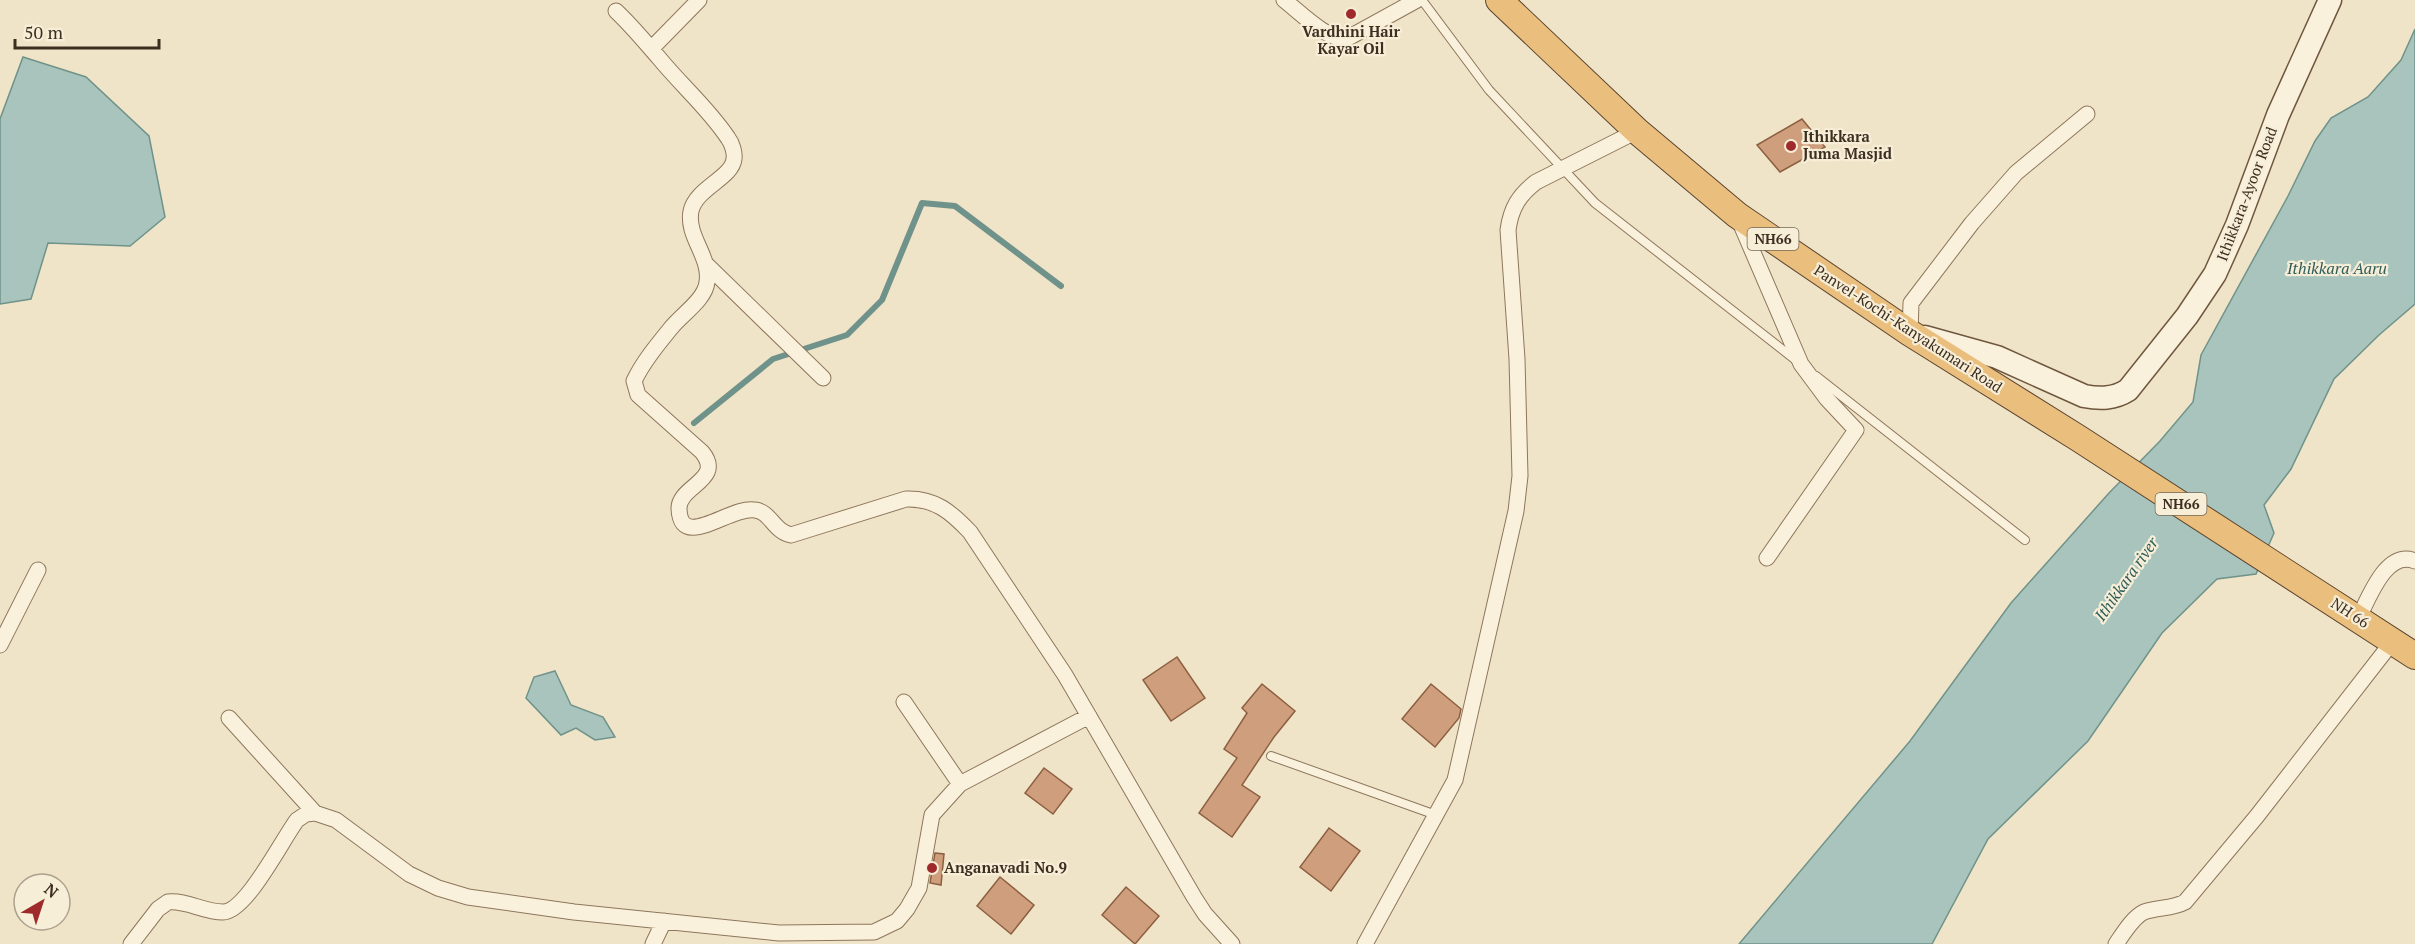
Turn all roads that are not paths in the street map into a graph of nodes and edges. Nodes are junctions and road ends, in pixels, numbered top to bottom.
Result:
1 (699, 0) edge
2 (1284, 0) edge
3 (1417, 0) edge
4 (1422, 0) edge
5 (1498, 0) edge
6 (2330, 0) edge
7 (616, 11) dead end
8 (652, 48) junction
9 (2087, 114) dead end
10 (1637, 131) junction
11 (1562, 169) junction
12 (1737, 215) junction
13 (706, 264) junction
14 (1910, 333) junction
15 (1801, 364) junction
16 (823, 378) dead end
17 (2025, 540) dead end
18 (1767, 558) dead end
19 (2415, 561) edge
20 (38, 570) dead end
21 (2285, 571) joint
22 (2358, 619) junction
23 (2393, 641) junction
24 (0, 645) edge
25 (2415, 656) edge
26 (904, 702) dead end
27 (1089, 716) junction
28 (229, 718) dead end
29 (1271, 756) dead end
30 (960, 784) junction
31 (315, 813) junction
32 (1437, 815) junction
33 (664, 921) junction
34 (131, 944) edge
35 (653, 944) edge
36 (1232, 944) edge
37 (1365, 944) edge
38 (2116, 944) edge

1 - 8 street
2 - 3 street
4 - 11 lane
5 - 10 highway, Panvel-Kochi-Kanyakumari Road / NH66
6 - 14 main road, Ithikkara-Ayoor Road
7 - 8 street
8 - 13 street
9 - 14 street
10 - 11 street
10 - 12 highway, Panvel-Kochi-Kanyakumari Road / NH66
11 - 15 lane
11 - 32 street
12 - 14 highway, Panvel-Kochi-Kanyakumari Road / NH66
12 - 15 street
13 - 16 street
13 - 27 street
14 - 21 highway, Panvel-Kochi-Kanyakumari Road / NH66
15 - 17 lane
15 - 18 street
19 - 22 street
20 - 24 street
21 - 22 highway, NH 66 / NH66
22 - 23 highway, NH 66 / NH66
23 - 25 highway, NH 66 / NH66
23 - 38 street
26 - 30 street
27 - 30 street
27 - 36 street
28 - 31 street
29 - 32 lane
30 - 33 street
31 - 33 street
31 - 34 street
32 - 37 street
33 - 35 street

